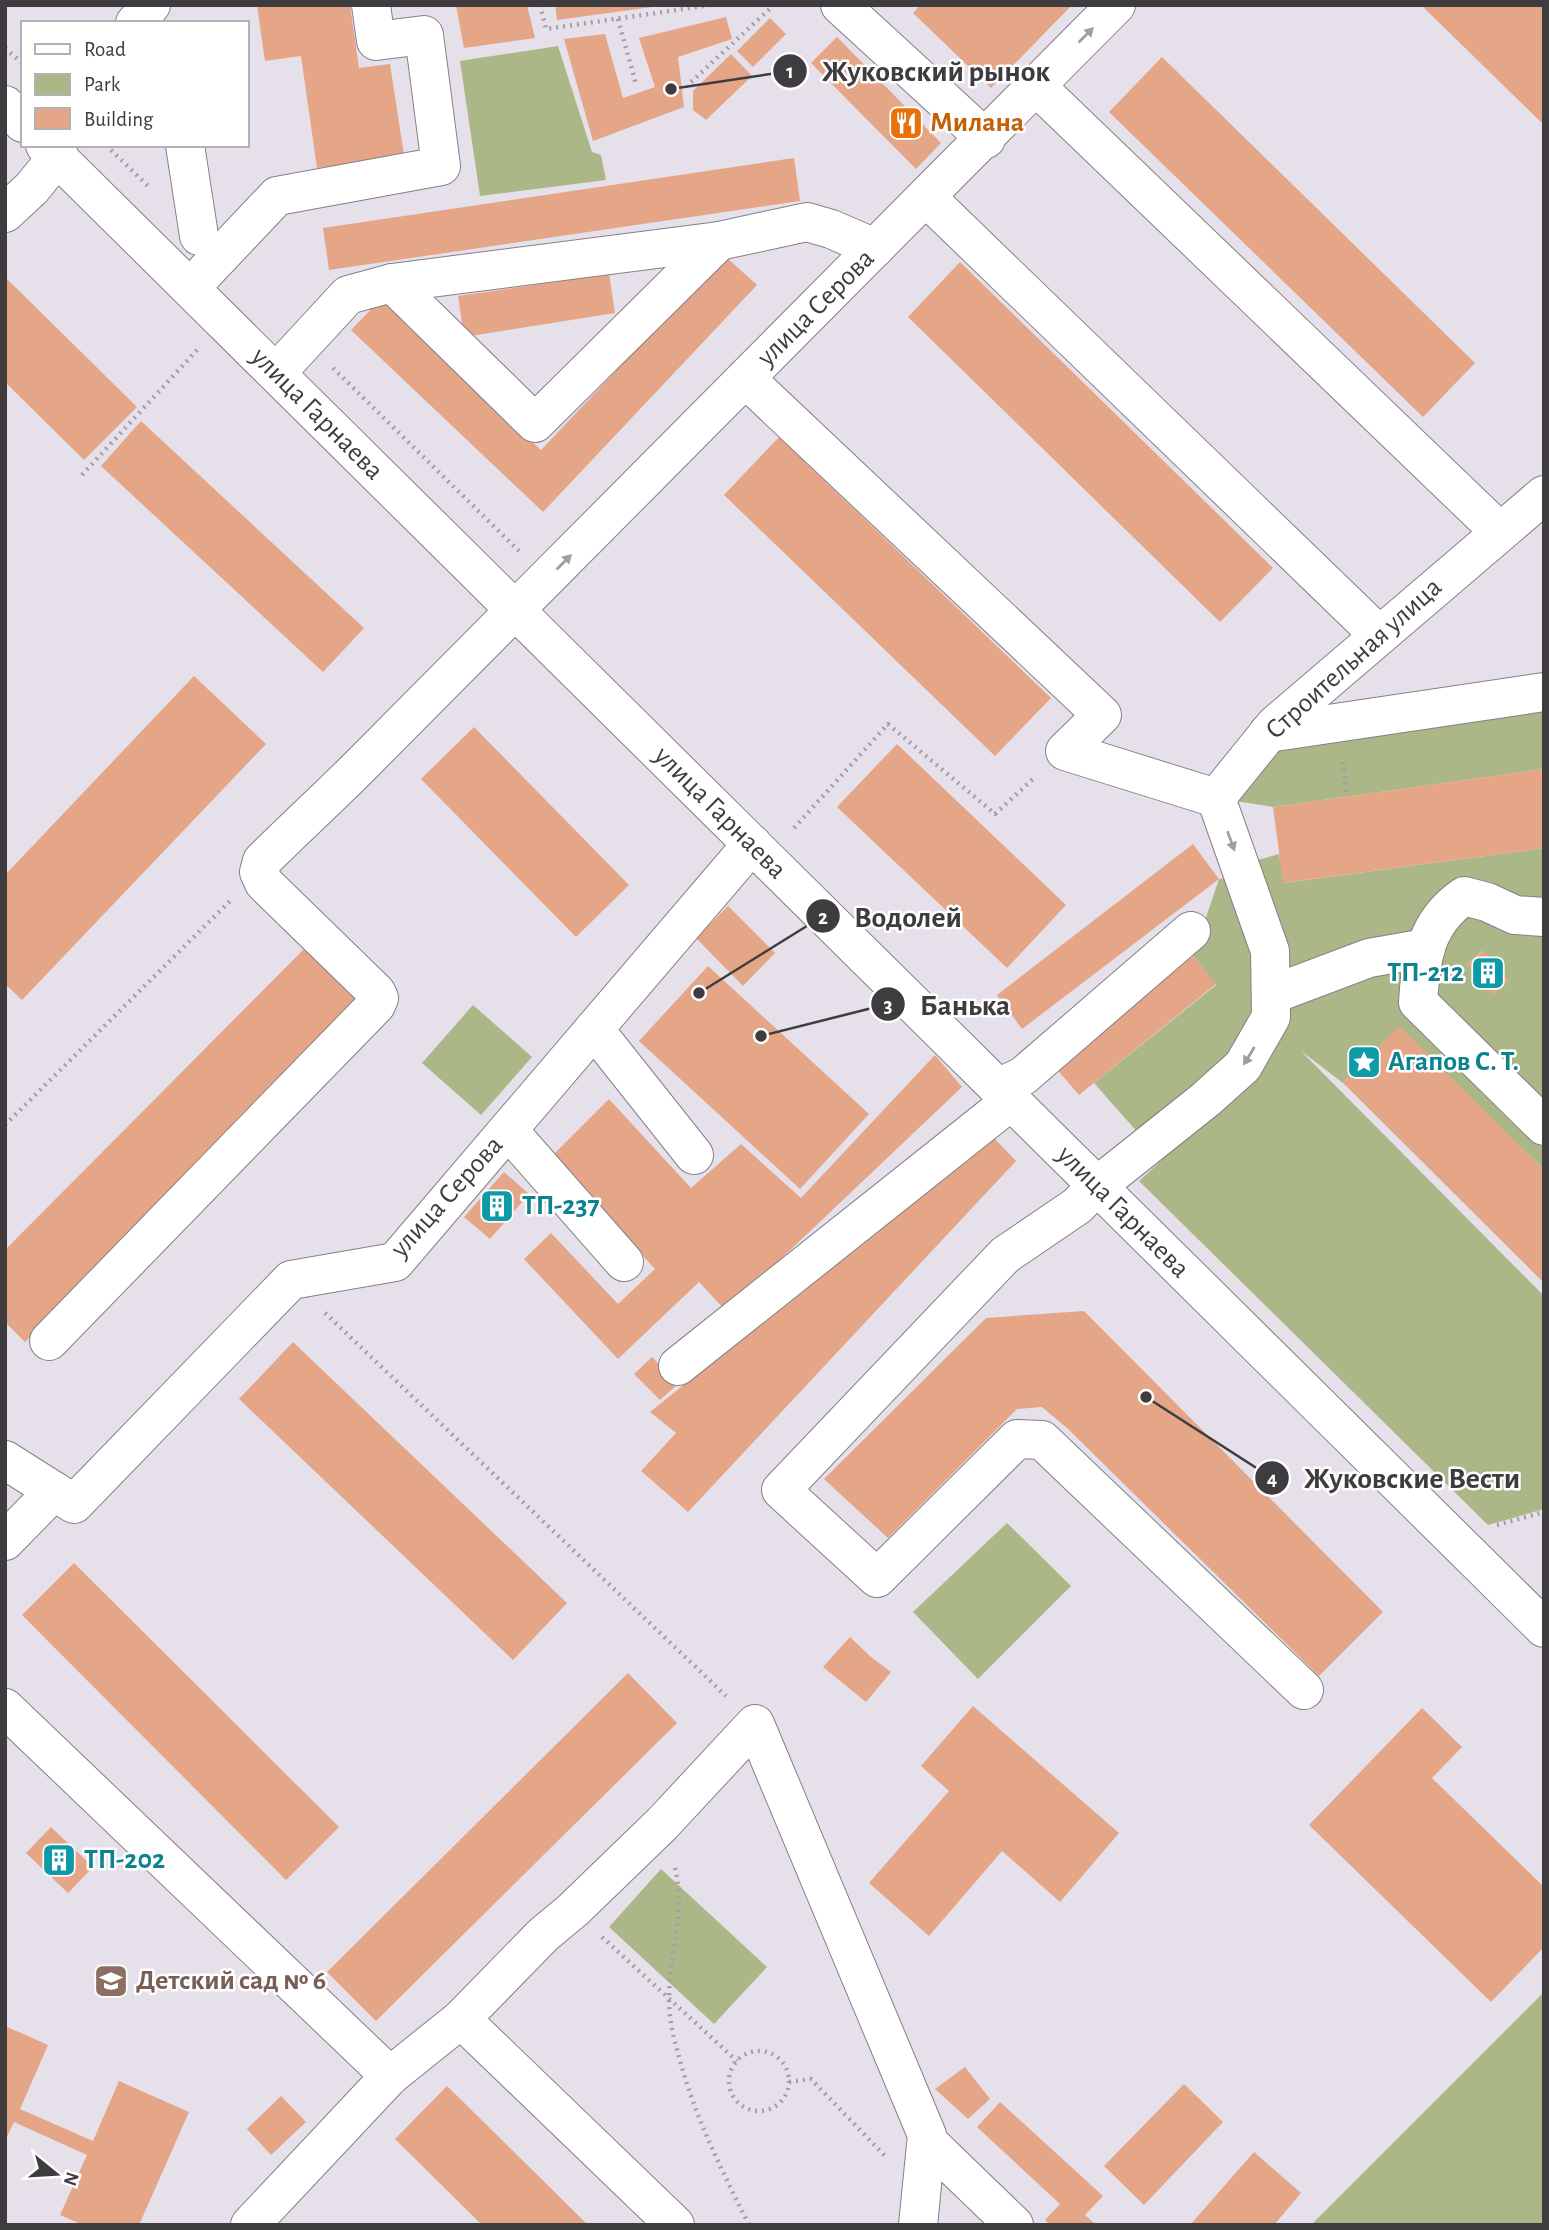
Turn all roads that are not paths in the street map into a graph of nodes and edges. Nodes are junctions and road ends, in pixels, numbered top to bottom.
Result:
1 (151, 5) edge
2 (371, 5) edge
3 (841, 5) edge
4 (1114, 6) edge
5 (137, 21) edge
6 (1036, 86) junction
7 (5, 106) edge
8 (21, 121) edge
9 (986, 139) junction
10 (185, 147) edge
11 (53, 149) edge
12 (926, 197) junction
13 (5, 213) edge
14 (199, 236) dead end
15 (719, 241) junction
16 (875, 248) junction
17 (392, 283) junction
18 (190, 288) junction
19 (276, 373) junction
20 (746, 379) junction
21 (1542, 508) edge
22 (1499, 531) junction
23 (515, 610) junction
24 (1379, 635) junction
25 (1544, 692) edge
26 (1268, 733) junction
27 (1216, 798) junction
28 (752, 844) junction
29 (1544, 917) edge
30 (1191, 931) dead end
31 (1426, 948) junction
32 (1271, 995) junction
33 (594, 1029) junction
34 (1004, 1094) junction
35 (1544, 1126) edge
36 (508, 1130) junction
37 (694, 1155) dead end
38 (1097, 1186) junction
39 (624, 1262) dead end
40 (49, 1341) dead end
41 (678, 1366) dead end
42 (5, 1460) edge
43 (54, 1491) junction
44 (5, 1541) edge
45 (1544, 1628) edge
46 (1304, 1690) dead end
47 (5, 1708) edge
48 (461, 2019) junction
49 (390, 2076) junction
50 (928, 2143) junction
51 (920, 2208) edge
52 (250, 2225) edge
53 (675, 2225) edge
54 (1014, 2225) edge

1 - 5 street
2 - 18 street
3 - 9 street
6 -> 4 street, улица Серова
6 - 9 street, улица Серова
6 - 22 street
7 - 8 street
9 - 12 street, улица Серова
10 - 14 street
11 - 13 street
11 - 18 street, улица Гарнаева
12 - 16 street, улица Серова
12 - 24 street
15 - 16 street
15 - 17 street
15 - 17 street
16 - 20 street, улица Серова
17 - 19 street
18 - 19 street, улица Гарнаева
19 - 23 street, улица Гарнаева
23 -> 20 street, улица Серова
20 - 27 street
21 - 22 street, Строительная улица
22 - 24 street, Строительная улица
23 - 28 street, улица Гарнаева
23 - 40 street, улица Серова
24 - 26 street, Строительная улица
25 - 26 street
26 - 27 street, Строительная улица
27 -> 32 street
28 - 33 street, улица Серова
28 - 34 street, улица Гарнаева
29 - 31 street
30 - 34 street
31 - 32 street
31 - 35 street
32 -> 38 street
33 - 36 street, улица Серова
33 - 37 street
34 - 38 street, улица Гарнаева
34 - 41 street
36 - 39 street
36 - 43 street, улица Серова
38 - 45 street, улица Гарнаева
38 - 46 street
42 - 43 street
43 - 44 street
47 - 49 street
48 - 49 street
48 - 50 street
48 - 53 street
49 - 52 street
50 - 51 street
50 - 54 street

